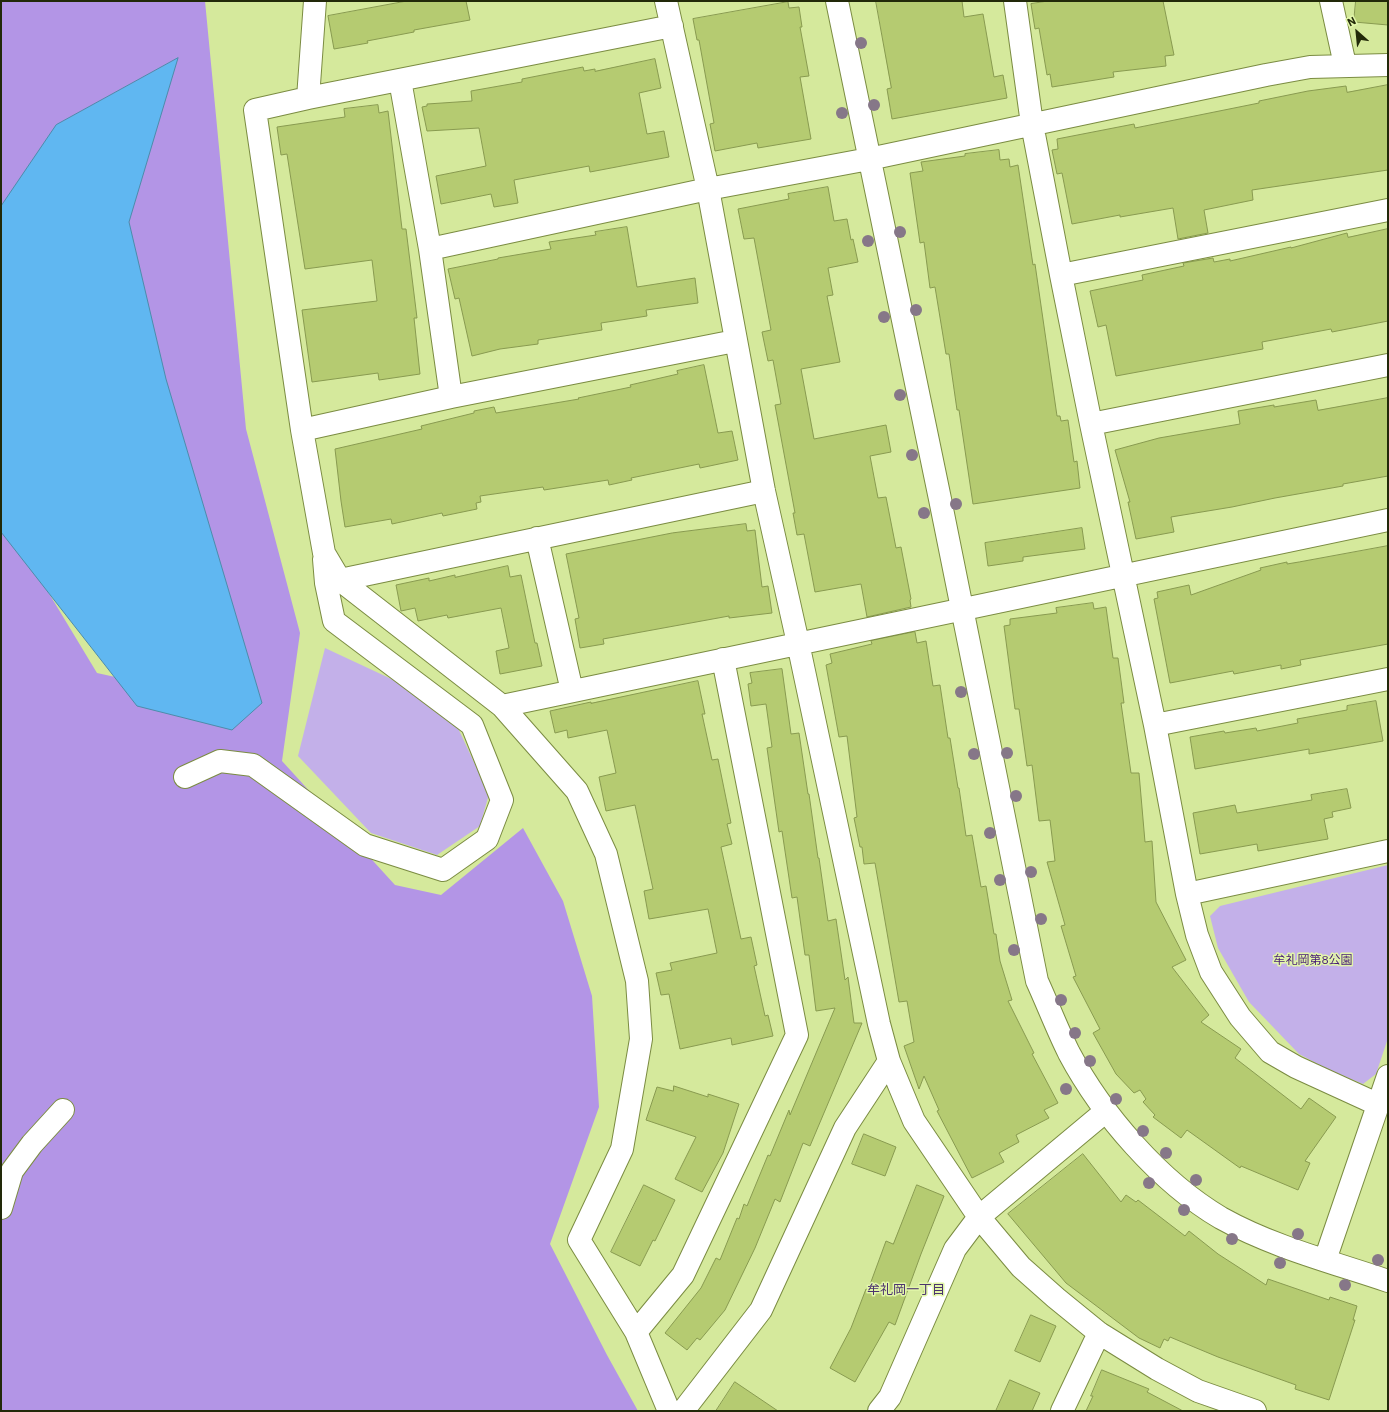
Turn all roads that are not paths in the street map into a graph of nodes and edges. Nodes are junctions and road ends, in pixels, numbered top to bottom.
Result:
1 (315, 1) edge
2 (666, 1) edge
3 (837, 1) edge
4 (1016, 1) edge
5 (1331, 1) edge
6 (672, 26) junction
7 (1345, 65) junction
8 (1388, 65) edge
9 (400, 80) junction
10 (308, 98) junction
11 (1032, 124) junction
12 (869, 159) junction
13 (708, 189) junction
14 (1388, 210) edge
15 (430, 249) junction
16 (1061, 274) junction
17 (736, 341) junction
18 (1388, 365) edge
19 (452, 397) junction
20 (1091, 424) junction
21 (302, 430) junction
22 (764, 491) junction
23 (1388, 520) edge
24 (537, 538) junction
25 (324, 553) junction
26 (1124, 575) junction
27 (340, 580) junction
28 (962, 608) junction
29 (798, 643) junction
30 (723, 659) junction
31 (1388, 679) edge
32 (572, 691) junction
33 (502, 706) junction
34 (1155, 725) junction
35 (185, 776) dead end
36 (1388, 851) edge
37 (1187, 894) junction
38 (889, 1061) junction
39 (1388, 1076) edge
40 (1379, 1105) junction
41 (63, 1110) dead end
42 (1106, 1111) junction
43 (1, 1208) edge
44 (980, 1217) junction
45 (1325, 1260) junction
46 (1388, 1281) edge
47 (636, 1332) junction
48 (1099, 1333) junction
49 (1251, 1410) edge
50 (669, 1411) edge
51 (683, 1411) edge
52 (879, 1411) edge
53 (1062, 1411) edge

1 - 10 street
2 - 6 street
3 - 12 street
4 - 11 street
5 - 7 street
6 - 9 street
6 - 13 street
7 - 8 street
7 - 11 street
9 - 10 street
9 - 15 street
10 - 21 street
11 - 12 street
11 - 16 street
12 - 13 street
12 - 28 street
13 - 15 street
13 - 17 street
14 - 16 street
15 - 19 street
16 - 20 street
17 - 19 street
17 - 22 street
18 - 20 street
19 - 21 street
20 - 26 street
21 - 25 street
22 - 24 street
22 - 29 street
23 - 26 street
24 - 27 street
24 - 32 street
25 - 27 street
25 - 35 street
26 - 28 street
26 - 34 street
27 - 33 street
28 - 29 street
28 - 42 street
29 - 30 street
29 - 38 street
30 - 32 street
30 - 47 street
31 - 34 street
32 - 33 street
33 - 47 street
34 - 37 street
36 - 37 street
37 - 40 street
38 - 44 street
38 - 51 street
39 - 40 street
40 - 45 street
41 - 43 street
42 - 44 street
42 - 45 street
44 - 48 street
44 - 52 street
45 - 46 street
47 - 50 street
48 - 49 street
48 - 53 street

